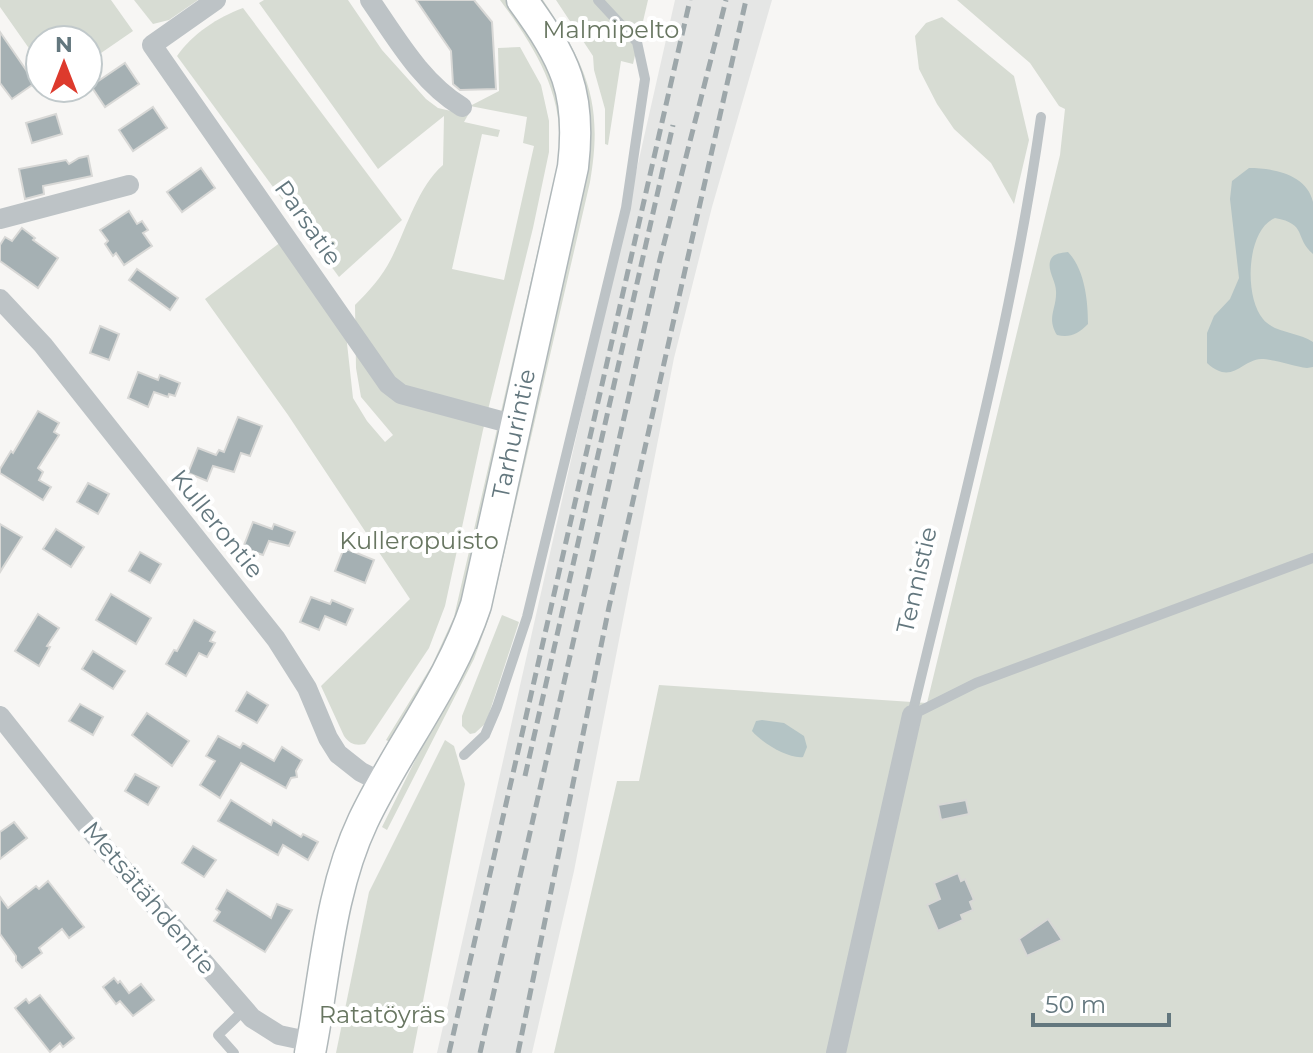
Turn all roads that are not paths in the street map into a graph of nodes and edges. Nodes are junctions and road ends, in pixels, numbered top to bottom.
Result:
1 (216, 0) edge
2 (370, 0) edge
3 (522, 0) edge
4 (598, 0) edge
5 (462, 107) dead end
6 (1041, 117) dead end
7 (129, 185) dead end
8 (0, 219) edge
9 (0, 299) edge
10 (516, 425) junction
11 (1313, 558) edge
12 (912, 715) junction
13 (0, 716) edge
14 (464, 755) dead end
15 (383, 783) junction
16 (244, 1010) junction
17 (311, 1047) edge
18 (234, 1053) edge
19 (836, 1053) edge

1 - 10 street, Parsatie
2 - 5 street
3 - 10 street, Tarhurintie
4 - 14 lane
6 - 12 lane, Tennistie
7 - 8 street
9 - 15 street, Kullerontie
10 - 15 street, Tarhurintie
11 - 12 lane
12 - 19 street, Tennistie
13 - 16 street, Metsätähdentie
15 - 17 street, Tarhurintie
16 - 17 street, Metsätähdentie
16 - 18 lane

